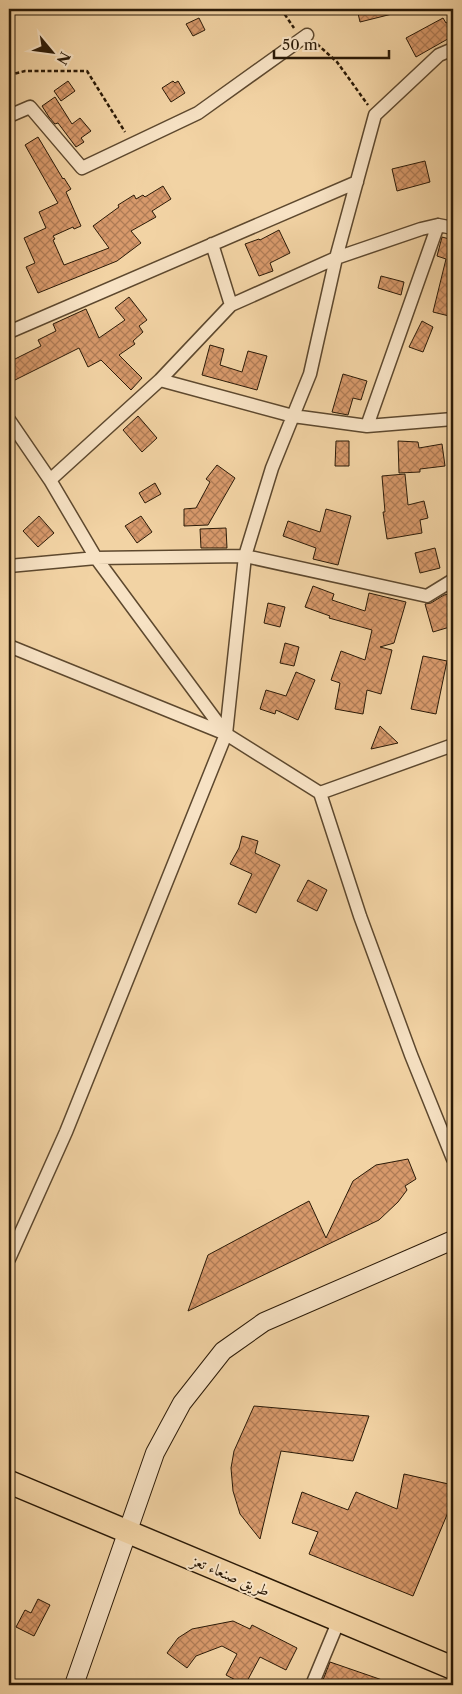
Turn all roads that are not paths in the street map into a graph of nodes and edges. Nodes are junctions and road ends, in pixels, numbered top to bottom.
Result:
1 (307, 35) road end
2 (453, 49) edge
3 (9, 116) edge
4 (357, 182) junction
5 (438, 225) junction
6 (453, 228) edge
7 (212, 244) junction
8 (336, 258) junction
9 (231, 305) junction
10 (9, 332) edge
11 (160, 380) junction
12 (293, 416) junction
13 (453, 419) edge
14 (9, 420) edge
15 (367, 426) junction
16 (50, 480) junction
17 (244, 556) junction
18 (96, 558) junction
19 (9, 566) edge
20 (453, 580) edge
21 (9, 646) edge
22 (226, 734) junction
23 (453, 745) edge
24 (320, 793) junction
25 (453, 1158) edge
26 (453, 1240) edge
27 (9, 1259) edge
28 (9, 1482) edge
29 (127, 1531) junction
30 (338, 1620) junction
31 (453, 1668) edge
32 (74, 1685) edge
33 (312, 1685) edge

1 - 3 street
2 - 4 street
4 - 7 street
4 - 8 street
5 - 6 street
5 - 8 street
5 - 15 street
7 - 9 street
7 - 10 street
8 - 9 street
8 - 12 street
9 - 11 street
11 - 12 street
11 - 16 street
12 - 15 street
12 - 17 street
13 - 15 street
14 - 16 street
16 - 18 street
17 - 18 street
17 - 20 street
17 - 22 street
18 - 19 street
18 - 22 street
21 - 22 street
22 - 24 street
22 - 27 street
23 - 24 street
24 - 25 street
26 - 29 street
28 - 29 highway, طريق صنعاء تعز
29 - 30 highway, طريق صنعاء تعز
29 - 32 street
30 - 31 highway, طريق صنعاء تعز
30 - 33 street

